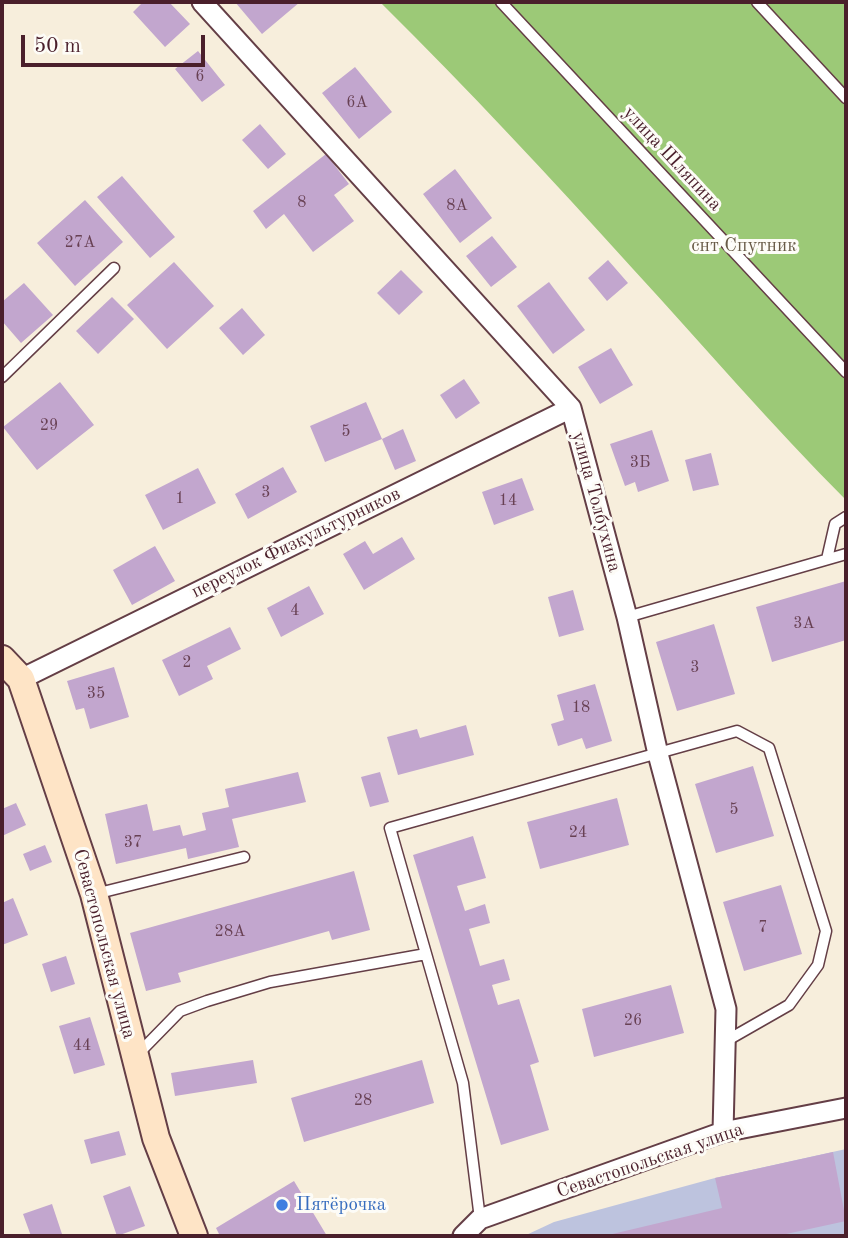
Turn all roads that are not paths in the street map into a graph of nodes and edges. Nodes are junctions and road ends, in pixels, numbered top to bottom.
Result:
1 (202, 2) edge
2 (501, 2) edge
3 (757, 2) edge
4 (846, 98) edge
5 (114, 268) dead end
6 (846, 372) edge
7 (2, 377) edge
8 (571, 408) junction
9 (846, 517) edge
10 (846, 554) edge
11 (827, 559) junction
12 (627, 617) junction
13 (2, 659) edge
14 (21, 679) junction
15 (658, 754) junction
16 (244, 857) dead end
17 (94, 894) junction
18 (426, 954) junction
19 (725, 1042) junction
20 (135, 1057) junction
21 (846, 1108) edge
22 (723, 1132) junction
23 (480, 1219) junction
24 (194, 1236) edge
25 (463, 1236) edge

1 - 8 street, улица Толбухина
2 - 6 lane, улица Шляпина
3 - 4 lane
5 - 7 lane
8 - 12 street, улица Толбухина
8 - 14 street, переулок Физкультурников
9 - 11 lane
10 - 11 lane
11 - 12 lane
12 - 15 street, улица Толбухина
13 - 14 street, Севастопольская улица
14 - 17 street, Севастопольская улица
15 - 18 lane
15 - 19 street, улица Толбухина
15 - 19 lane
16 - 17 lane
17 - 20 street, Севастопольская улица
18 - 20 lane
18 - 23 lane
19 - 22 street, улица Толбухина
20 - 24 street, Севастопольская улица
21 - 22 street, Севастопольская улица
22 - 23 street, Севастопольская улица
23 - 25 street, Севастопольская улица

